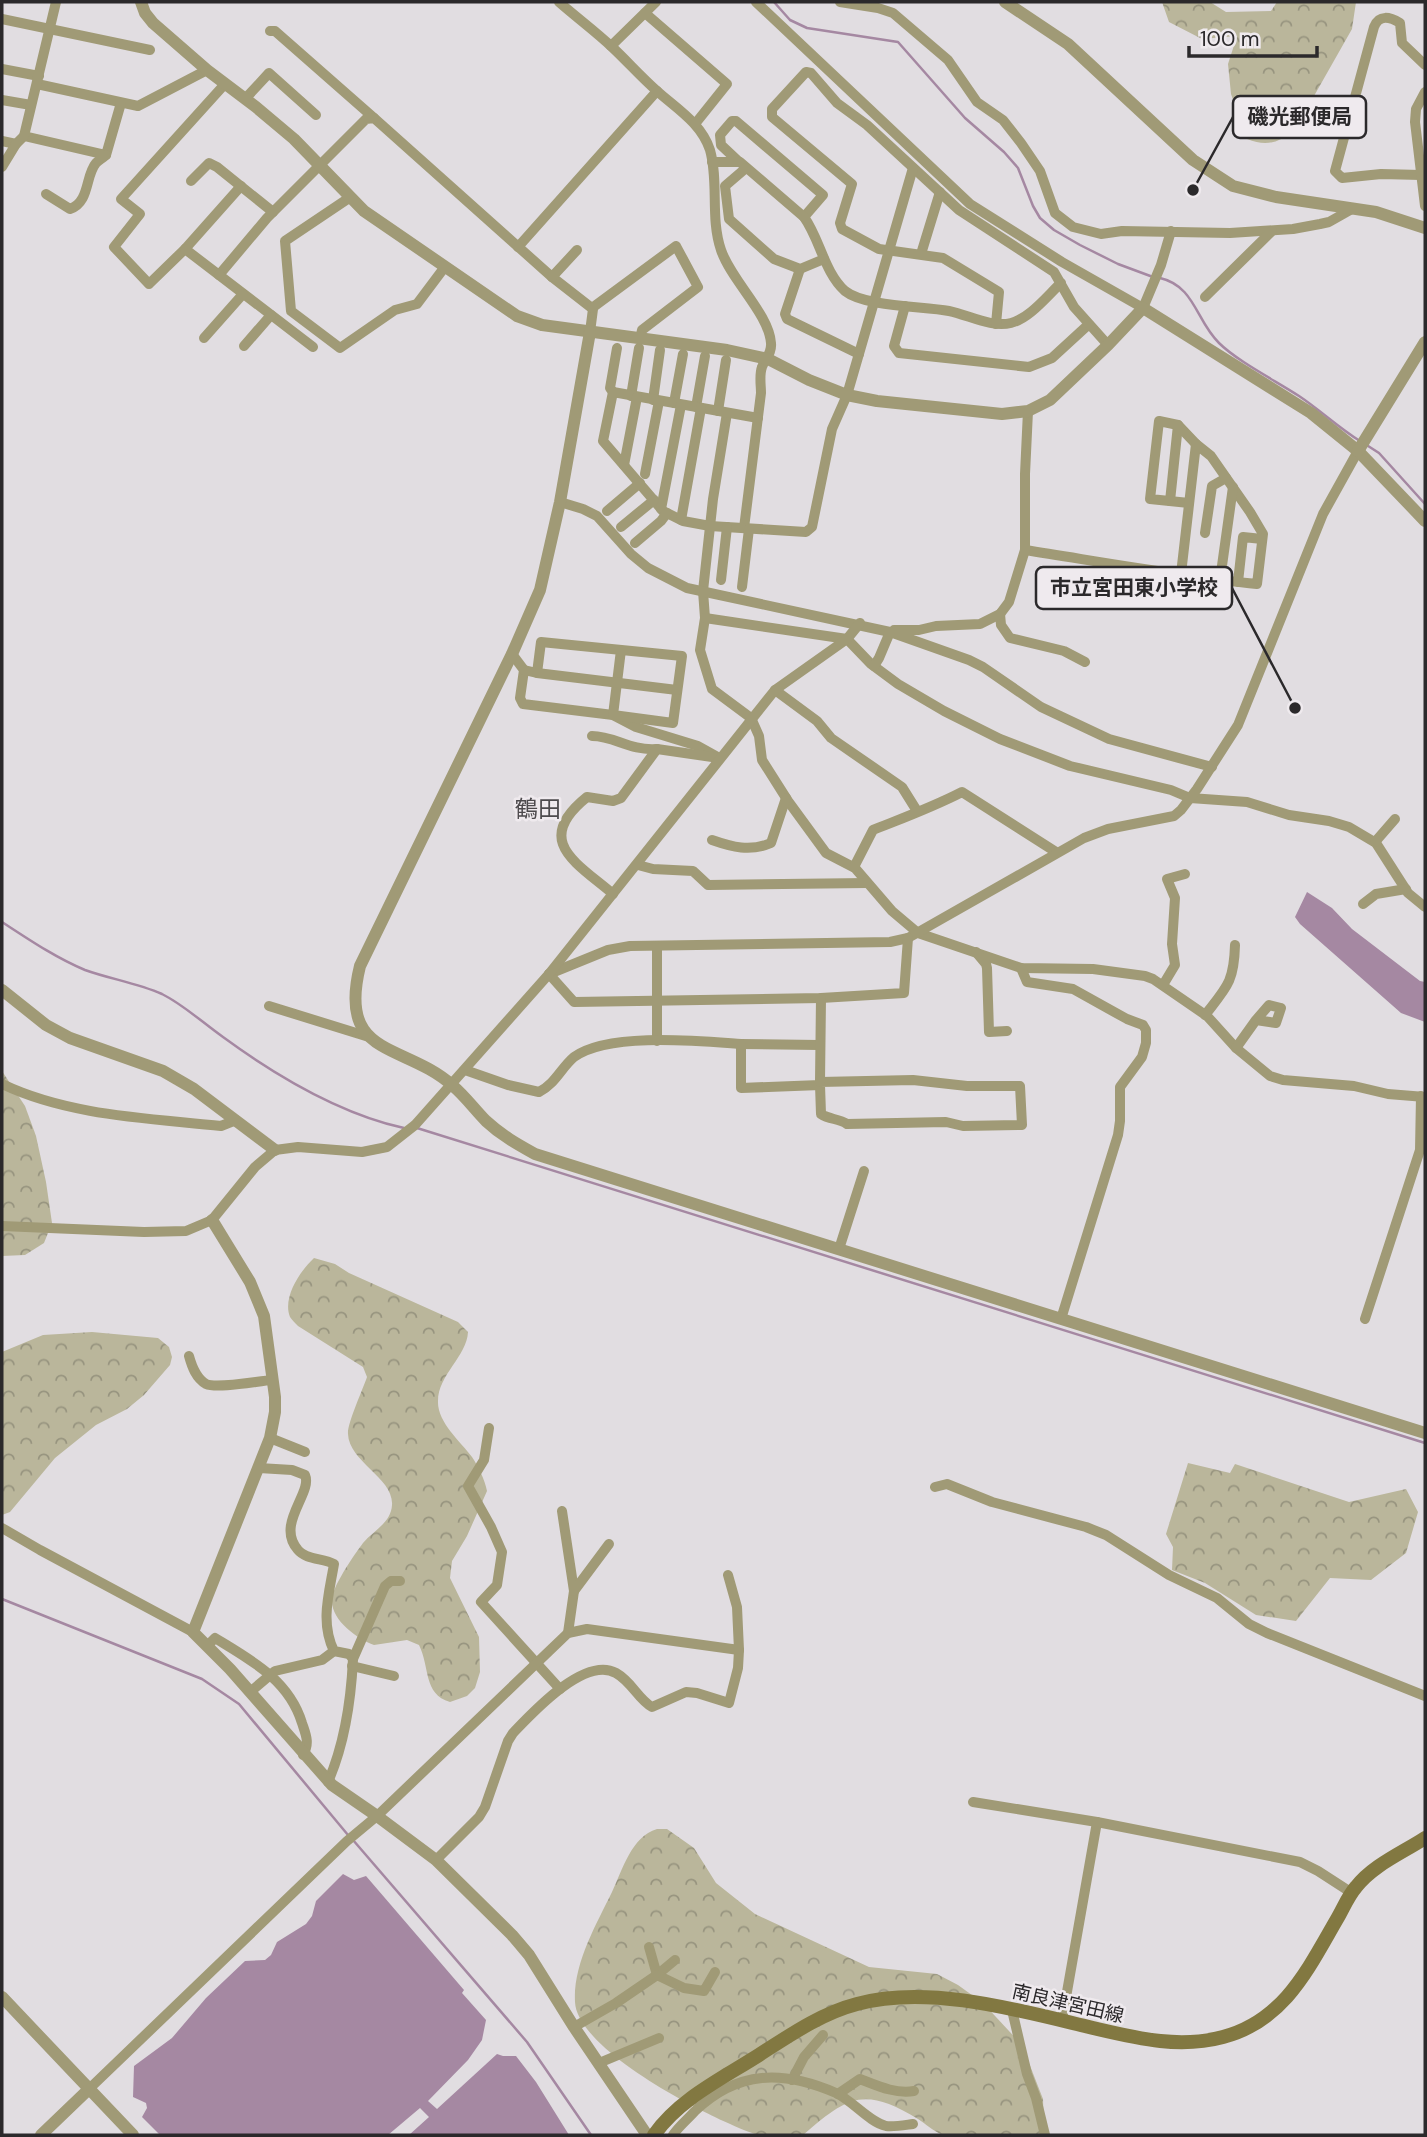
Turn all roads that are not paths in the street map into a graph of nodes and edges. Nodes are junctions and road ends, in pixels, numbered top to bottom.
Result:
1 (56, 2) edge
2 (141, 2) edge
3 (559, 2) edge
4 (656, 2) edge
5 (756, 2) edge
6 (840, 2) edge
7 (1004, 2) edge
8 (645, 13) junction
9 (2, 19) edge
10 (50, 29) junction
11 (270, 31) dead end
12 (611, 46) junction
13 (149, 50) dead end
14 (1425, 65) edge
15 (2, 69) edge
16 (206, 70) junction
17 (38, 80) junction
18 (224, 85) junction
19 (657, 91) junction
20 (1425, 92) edge
21 (245, 99) junction
22 (2, 100) edge
23 (121, 103) junction
24 (31, 105) junction
25 (316, 115) dead end
26 (374, 118) junction
27 (695, 124) junction
28 (20, 140) junction
29 (2, 141) edge
30 (106, 155) junction
31 (712, 162) junction
32 (321, 165) junction
33 (743, 165) junction
34 (2, 167) edge
35 (913, 168) junction
36 (1423, 174) edge
37 (191, 181) dead end
38 (241, 186) junction
39 (940, 192) junction
40 (46, 194) dead end
41 (349, 198) junction
42 (1425, 206) edge
43 (1352, 209) junction
44 (273, 212) junction
45 (804, 217) junction
46 (1425, 228) edge
47 (1171, 231) junction
48 (1272, 231) junction
49 (518, 247) junction
50 (185, 249) junction
51 (577, 250) dead end
52 (889, 250) junction
53 (921, 254) junction
54 (824, 260) junction
55 (444, 268) junction
56 (800, 269) junction
57 (219, 275) junction
58 (552, 277) junction
59 (1061, 283) junction
60 (243, 294) junction
61 (1205, 297) dead end
62 (874, 301) junction
63 (905, 306) junction
64 (592, 308) junction
65 (1143, 308) junction
66 (271, 315) junction
67 (996, 324) junction
68 (1088, 325) junction
69 (590, 332) junction
70 (204, 338) dead end
71 (1425, 342) edge
72 (640, 344) junction
73 (1108, 345) junction
74 (244, 346) dead end
75 (313, 347) dead end
76 (617, 348) dead end
77 (660, 350) dead end
78 (683, 354) dead end
79 (859, 354) junction
80 (705, 356) dead end
81 (768, 359) junction
82 (726, 360) dead end
83 (613, 393) junction
84 (847, 395) junction
85 (634, 396) junction
86 (656, 400) junction
87 (677, 404) junction
88 (698, 408) junction
89 (1028, 411) junction
90 (722, 412) junction
91 (758, 418) junction
92 (1178, 425) junction
93 (1195, 444) junction
94 (1360, 446) junction
95 (624, 465) junction
96 (642, 478) junction
97 (1230, 482) junction
98 (1170, 501) junction
99 (560, 502) junction
100 (1189, 503) junction
101 (661, 507) junction
102 (607, 511) dead end
103 (681, 520) junction
104 (1425, 520) edge
105 (710, 526) junction
106 (621, 527) dead end
107 (727, 527) junction
108 (747, 528) junction
109 (1205, 533) dead end
110 (1262, 539) junction
111 (635, 542) dead end
112 (1025, 550) junction
113 (1181, 575) junction
114 (721, 580) dead end
115 (1220, 580) junction
116 (1238, 582) junction
117 (742, 587) dead end
118 (703, 591) junction
119 (1000, 614) junction
120 (705, 618) junction
121 (860, 624) junction
122 (890, 632) junction
123 (847, 639) junction
124 (701, 648) junction
125 (621, 650) junction
126 (512, 654) junction
127 (682, 656) junction
128 (1085, 662) dead end
129 (874, 666) junction
130 (524, 670) junction
131 (537, 673) junction
132 (617, 683) junction
133 (677, 690) junction
134 (775, 690) junction
135 (614, 715) junction
136 (751, 718) junction
137 (592, 736) dead end
138 (657, 749) junction
139 (719, 758) junction
140 (1212, 767) junction
141 (786, 798) junction
142 (1189, 798) junction
143 (917, 811) junction
144 (1395, 819) dead end
145 (712, 840) dead end
146 (1375, 842) junction
147 (1056, 852) junction
148 (638, 865) junction
149 (854, 867) junction
150 (1185, 874) dead end
151 (867, 883) junction
152 (1406, 889) junction
153 (613, 894) junction
154 (1363, 904) dead end
155 (1425, 907) edge
156 (918, 933) junction
157 (908, 938) junction
158 (1235, 945) dead end
159 (657, 946) junction
160 (976, 952) junction
161 (1021, 968) junction
162 (549, 974) junction
163 (1163, 985) junction
164 (2, 990) edge
165 (821, 998) junction
166 (657, 1000) junction
167 (270, 1006) dead end
168 (1205, 1015) junction
169 (1256, 1020) dead end
170 (1007, 1031) dead end
171 (369, 1037) junction
172 (657, 1041) junction
173 (741, 1044) junction
174 (819, 1045) junction
175 (1236, 1048) junction
176 (465, 1070) junction
177 (2, 1084) edge
178 (452, 1084) junction
179 (820, 1084) junction
180 (1423, 1097) edge
181 (236, 1120) junction
182 (275, 1150) junction
183 (864, 1171) dead end
184 (212, 1220) junction
185 (2, 1226) edge
186 (838, 1249) junction
187 (1060, 1319) junction
188 (1365, 1320) dead end
189 (189, 1356) dead end
190 (272, 1380) junction
191 (489, 1428) dead end
192 (1425, 1433) edge
193 (270, 1438) junction
194 (305, 1452) dead end
195 (259, 1468) junction
196 (935, 1488) dead end
197 (562, 1511) dead end
198 (2, 1528) edge
199 (609, 1544) dead end
200 (728, 1575) dead end
201 (400, 1581) dead end
202 (573, 1591) junction
203 (193, 1633) junction
204 (568, 1633) junction
205 (207, 1646) junction
206 (740, 1650) junction
207 (334, 1651) junction
208 (353, 1663) junction
209 (536, 1663) junction
210 (271, 1675) junction
211 (394, 1676) dead end
212 (560, 1689) junction
213 (250, 1692) junction
214 (1425, 1696) edge
215 (303, 1755) junction
216 (328, 1782) junction
217 (973, 1802) dead end
218 (377, 1815) junction
219 (1097, 1822) junction
220 (1425, 1838) edge
221 (436, 1860) junction
222 (1352, 1893) junction
223 (649, 1947) dead end
224 (676, 1960) dead end
225 (715, 1972) dead end
226 (657, 1975) junction
227 (2, 1997) edge
228 (1012, 2010) junction
229 (1062, 2020) junction
230 (574, 2027) junction
231 (823, 2035) dead end
232 (659, 2038) dead end
233 (599, 2063) junction
234 (792, 2080) junction
235 (89, 2089) junction
236 (914, 2091) dead end
237 (838, 2094) junction
238 (913, 2124) dead end
239 (41, 2135) edge
240 (132, 2135) edge
241 (647, 2135) edge
242 (654, 2135) edge
243 (673, 2135) edge
244 (1045, 2135) edge

1 - 10 street
2 - 16 street
3 - 12 street
4 - 8 street
5 - 65 street
6 - 47 street
7 - 43 street
8 - 12 street
8 - 27 street
9 - 10 street
10 - 13 street
10 - 17 street
11 - 26 street
12 - 19 street
14 - 36 street
15 - 17 street
16 - 18 street
16 - 23 street
17 - 23 street
17 - 24 street
18 - 21 street
18 - 50 street
19 - 27 street
19 - 49 street
20 - 36 street
21 - 25 street
21 - 32 street
22 - 24 street
23 - 30 street
24 - 28 street
26 - 32 street
26 - 49 street
27 - 31 street
28 - 29 street
28 - 30 street
28 - 34 street
30 - 40 street
31 - 33 street
31 - 81 street
32 - 41 street
32 - 44 street
33 - 45 street
33 - 45 street
33 - 56 street
35 - 39 street
35 - 52 street
35 - 52 street
36 - 42 street
37 - 38 street
38 - 44 street
38 - 50 street
39 - 53 street
39 - 59 street
41 - 55 street
41 - 55 street
43 - 46 street
43 - 48 street
44 - 57 street
45 - 54 street
47 - 48 street
47 - 65 street
48 - 61 street
49 - 58 street
50 - 57 street
51 - 58 street
52 - 53 street
52 - 62 street
53 - 67 street
54 - 56 street
54 - 62 street
55 - 69 street
56 - 79 street
57 - 60 street
58 - 64 street
59 - 67 street
59 - 68 street
60 - 66 street
60 - 70 street
62 - 63 street
62 - 79 street
63 - 67 street
63 - 68 street
64 - 69 street
64 - 72 street
65 - 73 street
65 - 94 street
66 - 74 street
66 - 75 street
68 - 73 street
69 - 72 street
69 - 99 street
71 - 94 street
72 - 81 street
72 - 85 street
73 - 89 street
76 - 83 street
77 - 86 street
78 - 87 street
79 - 84 street
80 - 88 street
81 - 84 street
81 - 91 street
82 - 90 street
83 - 85 street
83 - 95 street
84 - 89 street
84 - 108 street
85 - 86 street
85 - 95 street
86 - 87 street
86 - 96 street
87 - 88 street
87 - 101 street
88 - 90 street
88 - 103 street
89 - 112 street
90 - 91 street
90 - 105 street
91 - 108 street
92 - 93 street
92 - 98 street
92 - 98 street
93 - 97 street
93 - 100 street
94 - 104 street
94 - 140 street
95 - 96 street
96 - 101 street
96 - 102 street
97 - 109 street
97 - 110 street
97 - 115 street
98 - 100 street
99 - 118 street
99 - 126 street
100 - 113 street
101 - 103 street
101 - 106 street
101 - 111 street
103 - 105 street
105 - 107 street
105 - 118 street
107 - 108 street
107 - 114 street
108 - 117 street
110 - 116 street
110 - 116 street
112 - 113 street
112 - 119 street
113 - 115 street
115 - 116 street
118 - 120 street
118 - 121 street
119 - 122 street
119 - 128 street
120 - 123 street
120 - 124 street
121 - 122 street
121 - 123 street
122 - 129 street
122 - 140 street
123 - 129 street
123 - 134 street
124 - 127 street
124 - 136 street
125 - 127 street
125 - 131 street
125 - 132 street
126 - 130 street
126 - 171 street
127 - 133 street
129 - 142 street
130 - 131 street
130 - 135 street
131 - 132 street
132 - 133 street
132 - 135 street
133 - 135 street
134 - 136 street
134 - 143 street
135 - 139 street
136 - 139 street
136 - 141 street
137 - 138 street
138 - 139 street
138 - 153 street
139 - 148 street
140 - 142 street
141 - 145 street
141 - 149 street
142 - 146 street
142 - 147 street
143 - 147 street
143 - 149 street
144 - 146 street
146 - 152 street
147 - 156 street
148 - 151 street
148 - 153 street
149 - 151 street
150 - 163 street
151 - 156 street
152 - 154 street
152 - 155 street
153 - 162 street
156 - 157 street
156 - 160 street
157 - 159 street
157 - 165 street
158 - 168 street
159 - 162 street
159 - 166 street
160 - 161 street
160 - 170 street
161 - 163 street
161 - 187 street
162 - 166 street
162 - 176 street
163 - 168 street
164 - 181 street
165 - 166 street
165 - 174 street
166 - 172 street
167 - 171 street
168 - 175 street
169 - 175 street
171 - 178 street
172 - 173 street
172 - 176 street
173 - 174 street
173 - 179 street
174 - 179 street
175 - 180 street
176 - 178 street
177 - 181 street
178 - 182 street
178 - 186 street
179 - 179 street
180 - 188 street
181 - 182 street
182 - 184 street
183 - 186 street
184 - 185 street
184 - 190 street
186 - 187 street
187 - 192 street
189 - 190 street
190 - 193 street
191 - 209 street
193 - 194 street
193 - 195 street
195 - 203 street
195 - 207 street
196 - 214 street
197 - 202 street
198 - 203 street
199 - 202 street
200 - 206 street
201 - 208 street
202 - 204 street
203 - 205 street
204 - 206 street
204 - 209 street
205 - 210 street
205 - 213 street
206 - 212 street
207 - 208 street
207 - 210 street
208 - 211 street
208 - 216 street
209 - 212 street
209 - 218 street
210 - 213 street
210 - 215 street
212 - 221 street
213 - 215 street
215 - 216 street
216 - 218 street
217 - 219 street
218 - 221 street
218 - 235 street
219 - 222 street
219 - 229 street
220 - 222 main road, 南良津宮田線
221 - 230 street
222 - 229 main road, 南良津宮田線
223 - 226 street
224 - 226 street
225 - 226 street
226 - 230 street
227 - 235 street
228 - 229 main road, 南良津宮田線
228 - 242 main road, 南良津宮田線
228 - 244 street
230 - 233 street
231 - 234 street
232 - 233 street
233 - 241 street
234 - 237 street
234 - 243 street
235 - 239 street
235 - 240 street
236 - 237 street
237 - 238 street

